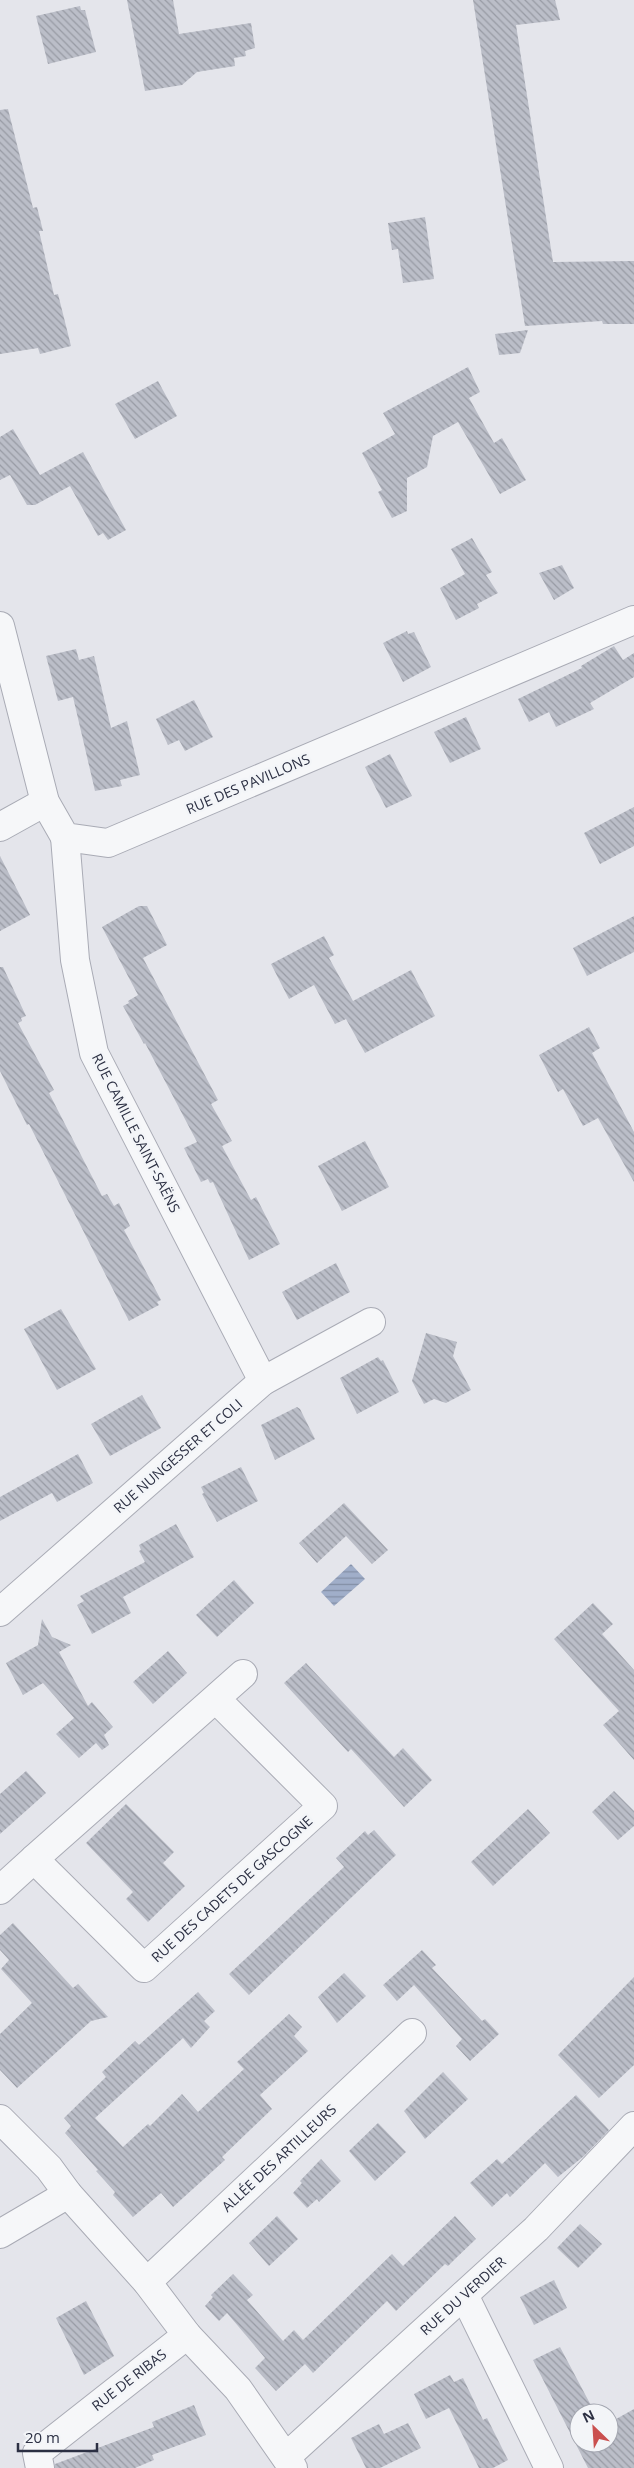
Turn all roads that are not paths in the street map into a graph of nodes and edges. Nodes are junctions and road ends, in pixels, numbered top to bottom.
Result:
1 (634, 620) edge
2 (0, 626) edge
3 (45, 802) junction
4 (0, 827) edge
5 (65, 837) junction
6 (371, 1322) dead end
7 (262, 1381) junction
8 (4, 1603) edge
9 (243, 1674) dead end
10 (216, 1699) junction
11 (34, 1859) junction
12 (0, 1890) edge
13 (412, 2033) dead end
14 (0, 2119) edge
15 (634, 2126) edge
16 (68, 2194) junction
17 (0, 2234) edge
18 (147, 2282) junction
19 (464, 2295) junction
20 (187, 2335) junction
21 (290, 2463) edge
22 (40, 2468) edge
23 (549, 2468) edge

1 - 5 street, RUE DES PAVILLONS
2 - 3 street
3 - 4 street
3 - 5 street
5 - 7 street, RUE CAMILLE SAINT-SAËNS
6 - 7 street, RUE NUNGESSER ET COLI
7 - 8 street, RUE NUNGESSER ET COLI
9 - 10 street
10 - 11 street
10 - 11 street, RUE DES CADETS DE GASCOGNE
11 - 12 street
13 - 18 street, ALLÉE DES ARTILLEURS
14 - 16 street
15 - 19 street, RUE DU VERDIER
16 - 17 street
16 - 18 street
18 - 20 street
19 - 21 street, RUE DU VERDIER
19 - 23 street
20 - 21 street
20 - 22 street, RUE DE RIBAS

